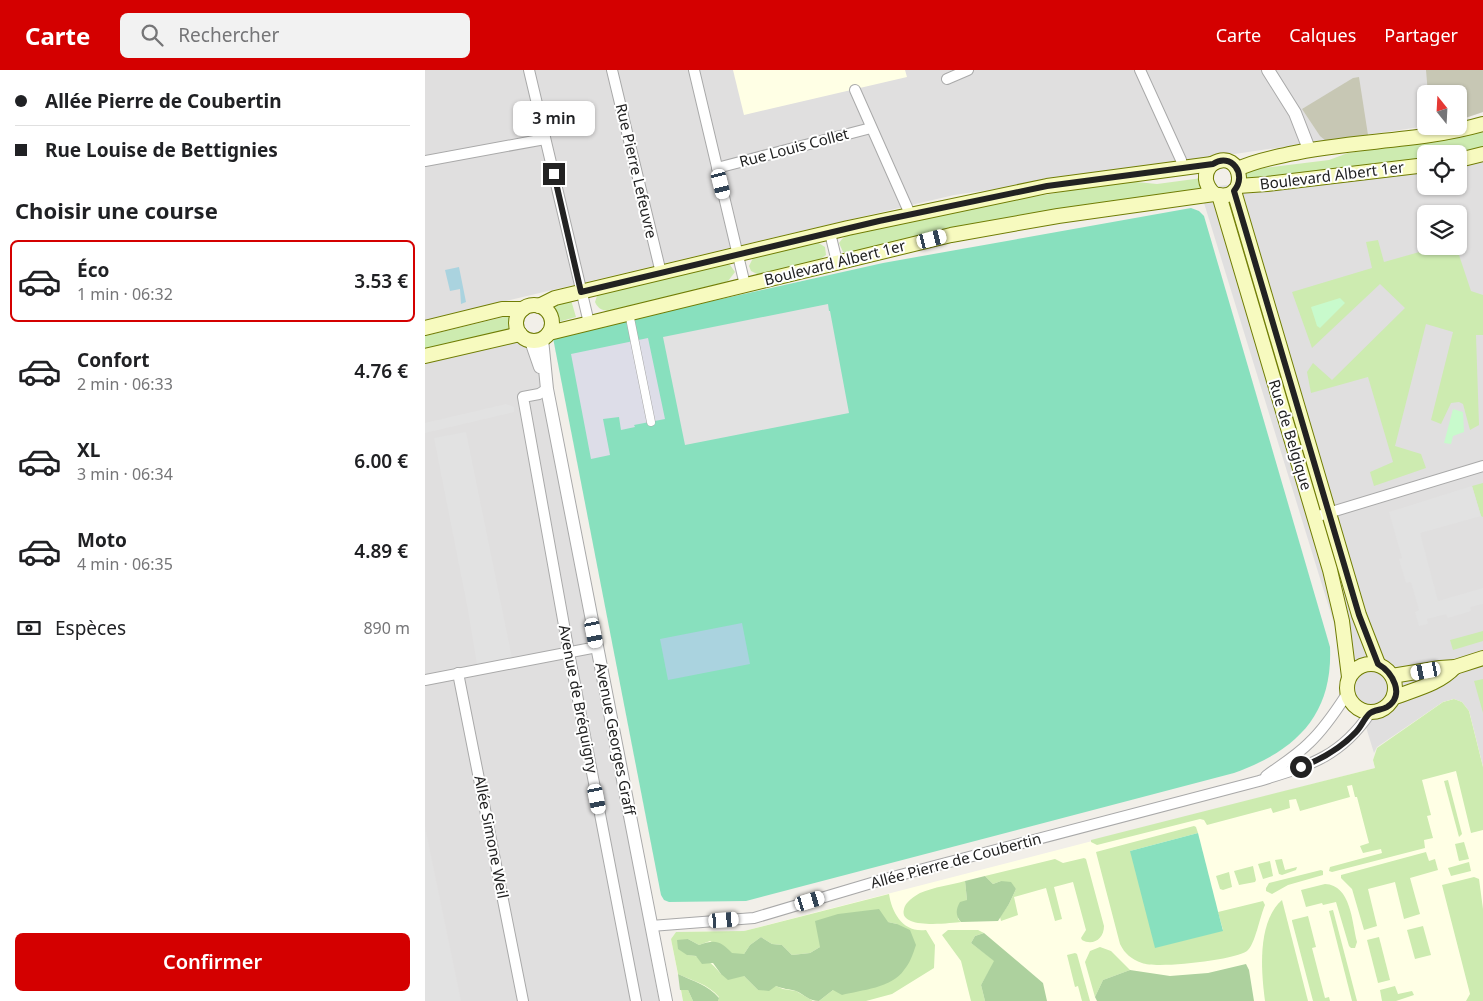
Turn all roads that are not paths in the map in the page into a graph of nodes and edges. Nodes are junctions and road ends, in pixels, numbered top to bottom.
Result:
1 (529, 70) edge
2 (612, 70) edge
3 (694, 70) edge
4 (968, 70) edge
5 (1139, 70) edge
6 (1268, 70) edge
7 (947, 79) dead end
8 (855, 90) dead end
9 (1483, 124) edge
10 (871, 128) junction
11 (545, 138) junction
12 (1309, 150) junction
13 (1483, 154) edge
14 (1467, 158) edge
15 (425, 161) edge
16 (1213, 164) junction
17 (1417, 166) edge
18 (1182, 167) junction
19 (717, 168) junction
20 (1238, 169) junction
21 (1236, 188) junction
22 (1216, 194) junction
23 (910, 214) junction
24 (830, 233) junction
25 (738, 254) junction
26 (837, 262) junction
27 (661, 273) junction
28 (745, 285) junction
29 (581, 292) junction
30 (539, 306) junction
31 (523, 309) junction
32 (629, 313) junction
33 (589, 323) junction
34 (425, 328) edge
35 (535, 336) junction
36 (425, 356) edge
37 (547, 389) junction
38 (651, 422) dead end
39 (1483, 466) edge
40 (1330, 512) junction
41 (1315, 517) junction
42 (597, 647) junction
43 (569, 652) junction
44 (1483, 658) edge
45 (1378, 664) junction
46 (1455, 667) junction
47 (458, 673) junction
48 (1393, 676) junction
49 (1349, 677) junction
50 (425, 680) edge
51 (1347, 694) junction
52 (1395, 696) junction
53 (1370, 713) junction
54 (1259, 781) junction
55 (651, 926) junction
56 (523, 1001) edge
57 (636, 1001) edge
58 (666, 1001) edge

1 - 11 street
2 - 27 street, Rue Pierre Lefeuvre
3 - 19 street
4 - 7 street
5 - 18 street
6 - 12 street
8 - 10 street
9 - 12 main road, Boulevard Albert 1er
10 - 19 street, Rue Louis Collet
10 - 23 street
11 - 15 street
11 - 29 street
12 - 20 main road, Boulevard Albert 1er
13 - 14 main road
16 - 18 main road, Boulevard Albert 1er
16 - 20 main road, Boulevard Albert 1er
16 - 22 main road
17 - 21 main road, Boulevard Albert 1er
18 - 23 main road, Boulevard Albert 1er
19 - 25 street
20 - 21 main road, Boulevard Albert 1er
21 - 22 main road, Boulevard Albert 1er
21 - 40 main road, Rue de Belgique
22 - 26 main road, Boulevard Albert 1er
22 - 41 main road, Rue de Belgique
23 - 24 main road, Boulevard Albert 1er
24 - 25 main road, Boulevard Albert 1er
24 - 26 street
25 - 27 main road, Boulevard Albert 1er
25 - 28 street
26 - 28 main road, Boulevard Albert 1er
27 - 29 main road, Boulevard Albert 1er
28 - 32 main road, Boulevard Albert 1er
29 - 30 main road, Boulevard Albert 1er
29 - 33 street
30 - 31 main road
30 - 35 main road
31 - 34 main road
31 - 35 main road
32 - 33 main road, Boulevard Albert 1er
32 - 38 street
33 - 35 main road, Boulevard Albert 1er
35 - 36 main road, Boulevard Albert 1er
35 - 37 street, Avenue Georges Graff
37 - 42 street, Avenue Georges Graff
37 - 43 street, Avenue de Bréquigny
39 - 40 street
40 - 41 street
40 - 45 main road, Rue de Belgique
41 - 49 main road, Rue de Belgique
42 - 43 street
42 - 55 street, Avenue Georges Graff
43 - 47 street
43 - 57 street, Avenue de Bréquigny
44 - 46 main road
45 - 48 main road
45 - 49 main road
46 - 48 main road
46 - 52 main road
47 - 50 street
47 - 56 street, Allée Simone Weil
48 - 52 main road
49 - 51 main road
51 - 53 main road
51 - 54 street, Allée Pierre de Coubertin
52 - 53 main road
53 - 54 street, Allée Pierre de Coubertin
54 - 55 street, Allée Pierre de Coubertin
55 - 58 street, Avenue Georges Graff

